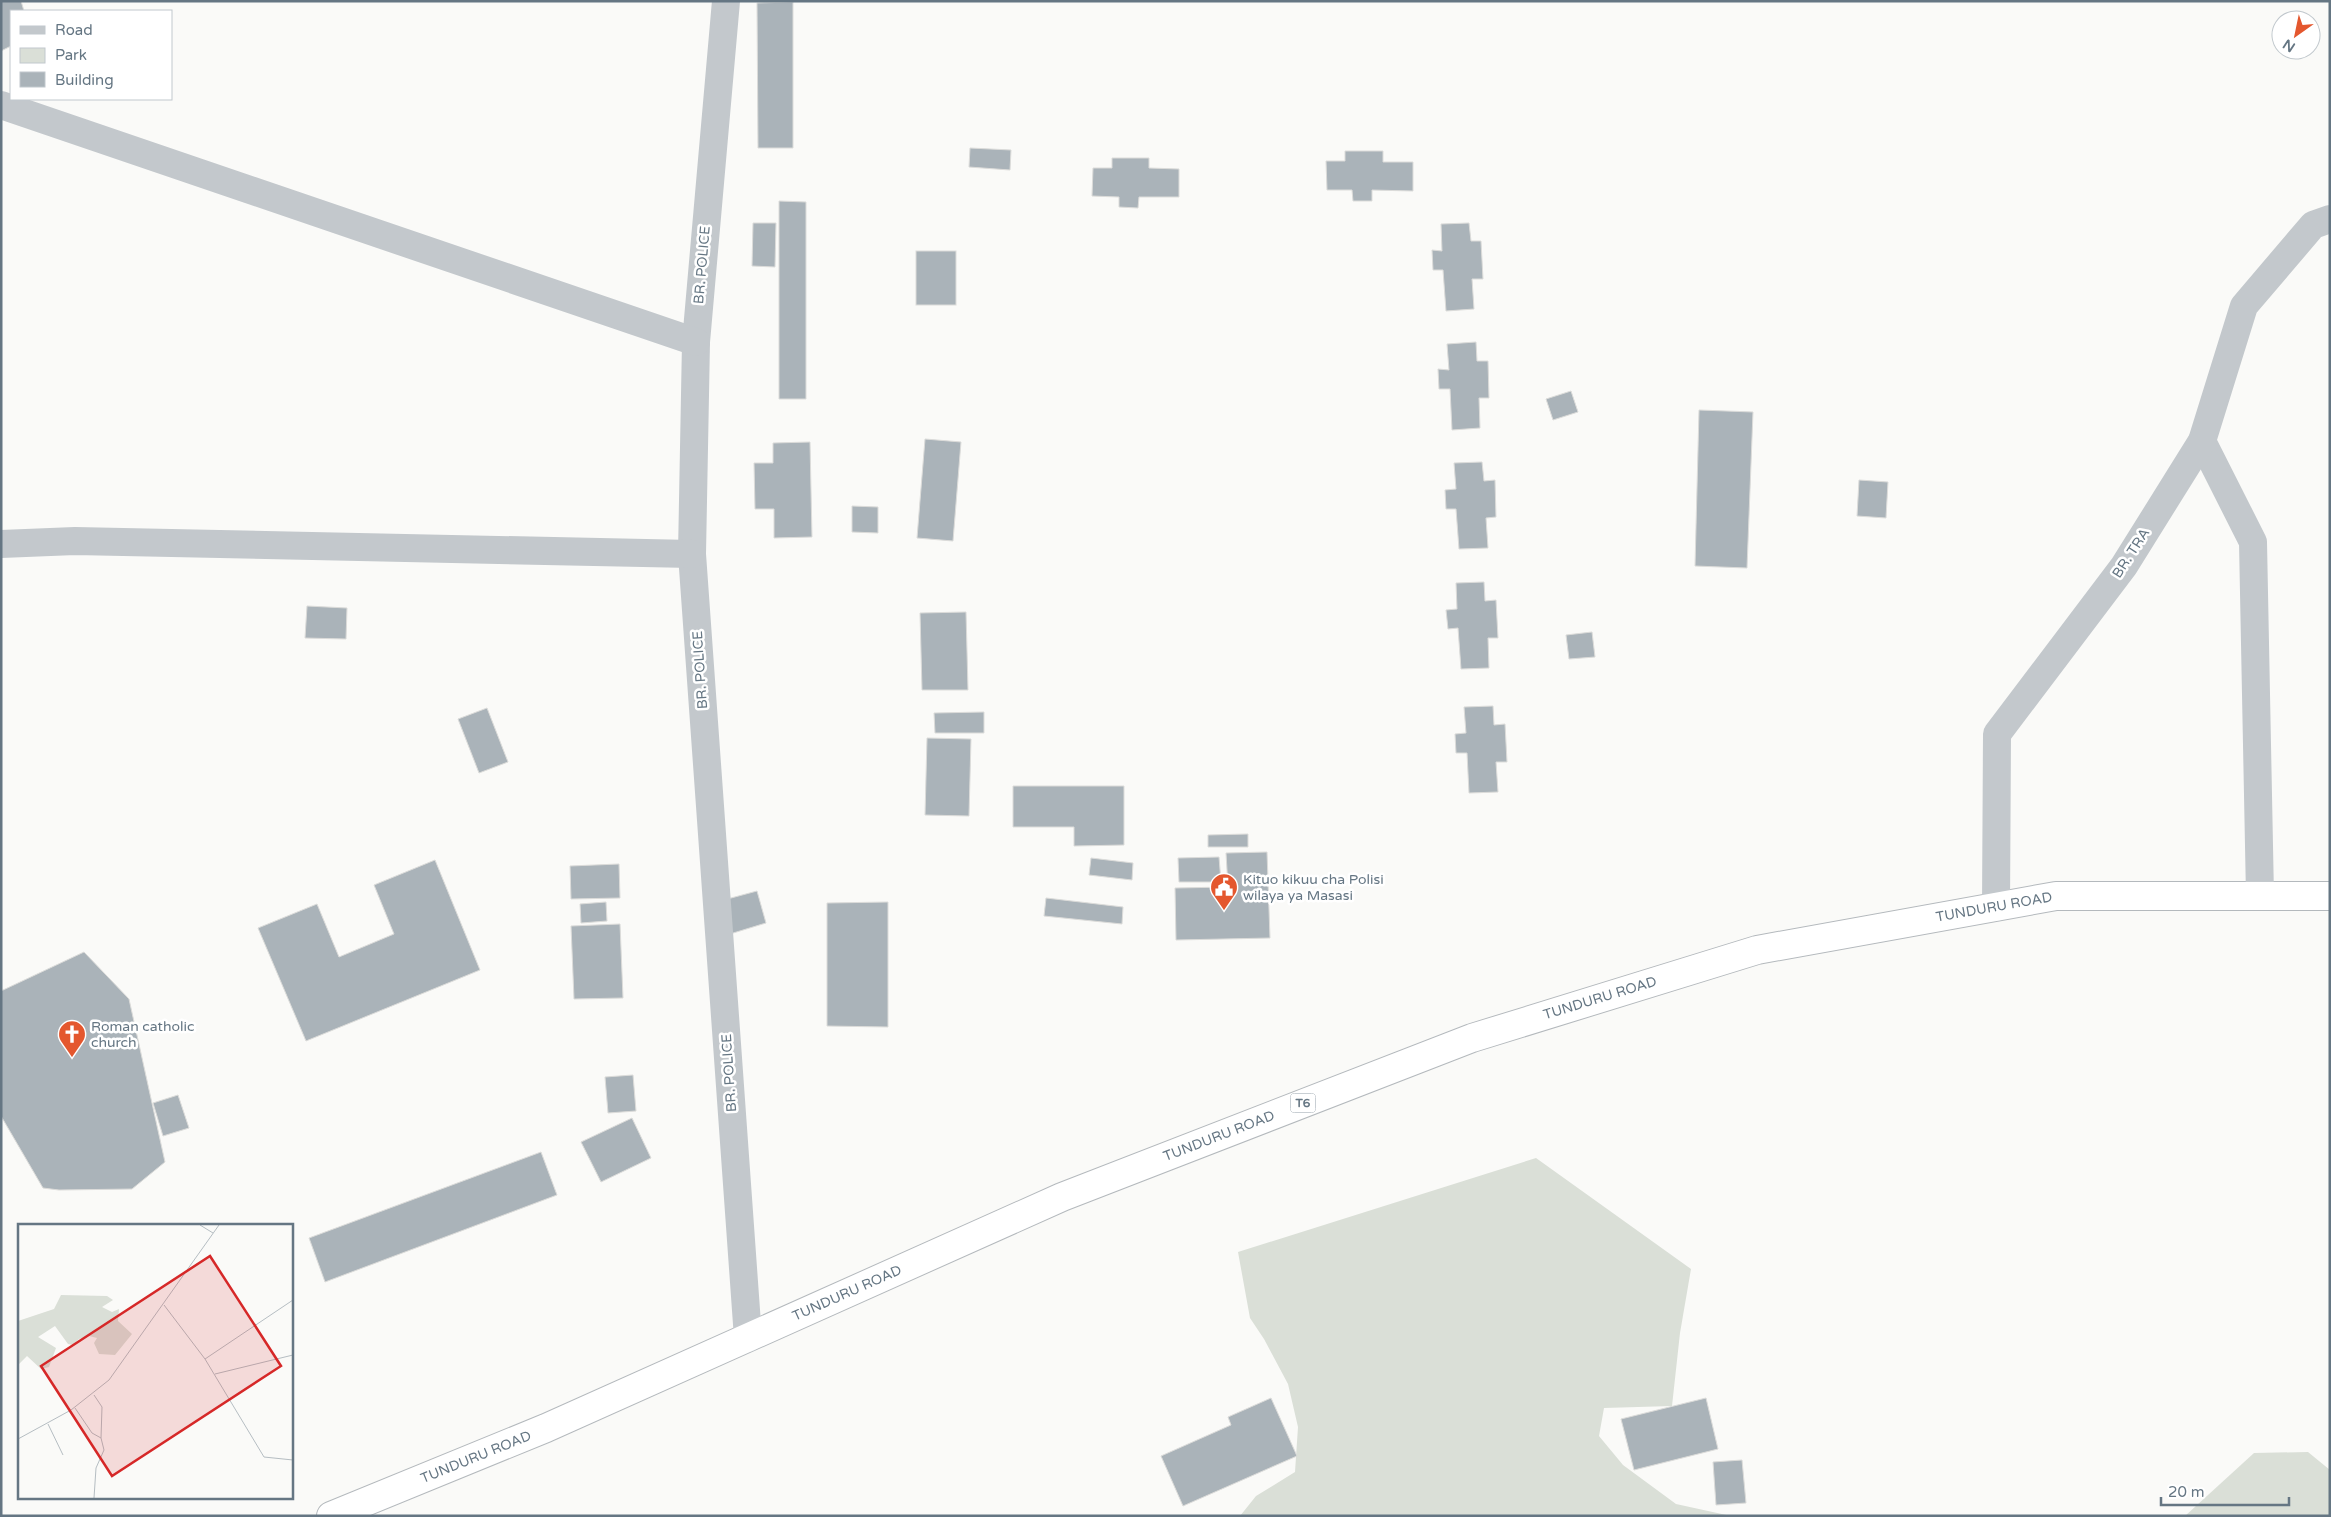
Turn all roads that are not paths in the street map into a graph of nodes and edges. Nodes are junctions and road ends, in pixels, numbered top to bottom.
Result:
1 (726, 1) edge
2 (1, 106) edge
3 (2330, 219) edge
4 (696, 342) junction
5 (2202, 441) junction
6 (1, 544) edge
7 (692, 554) junction
8 (2260, 896) junction
9 (2330, 896) edge
10 (1996, 906) junction
11 (748, 1338) junction
12 (331, 1516) edge

1 - 4 street, BR. POLICE
2 - 4 street
3 - 5 street, BR. TRA
4 - 7 street, BR. POLICE
5 - 8 street
5 - 10 street, BR. TRA
6 - 7 street
7 - 11 street, BR. POLICE
8 - 9 highway, TUNDURU ROAD / T6
8 - 10 highway, TUNDURU ROAD / T6
10 - 11 highway, TUNDURU ROAD / T6
11 - 12 highway, TUNDURU ROAD / T6

